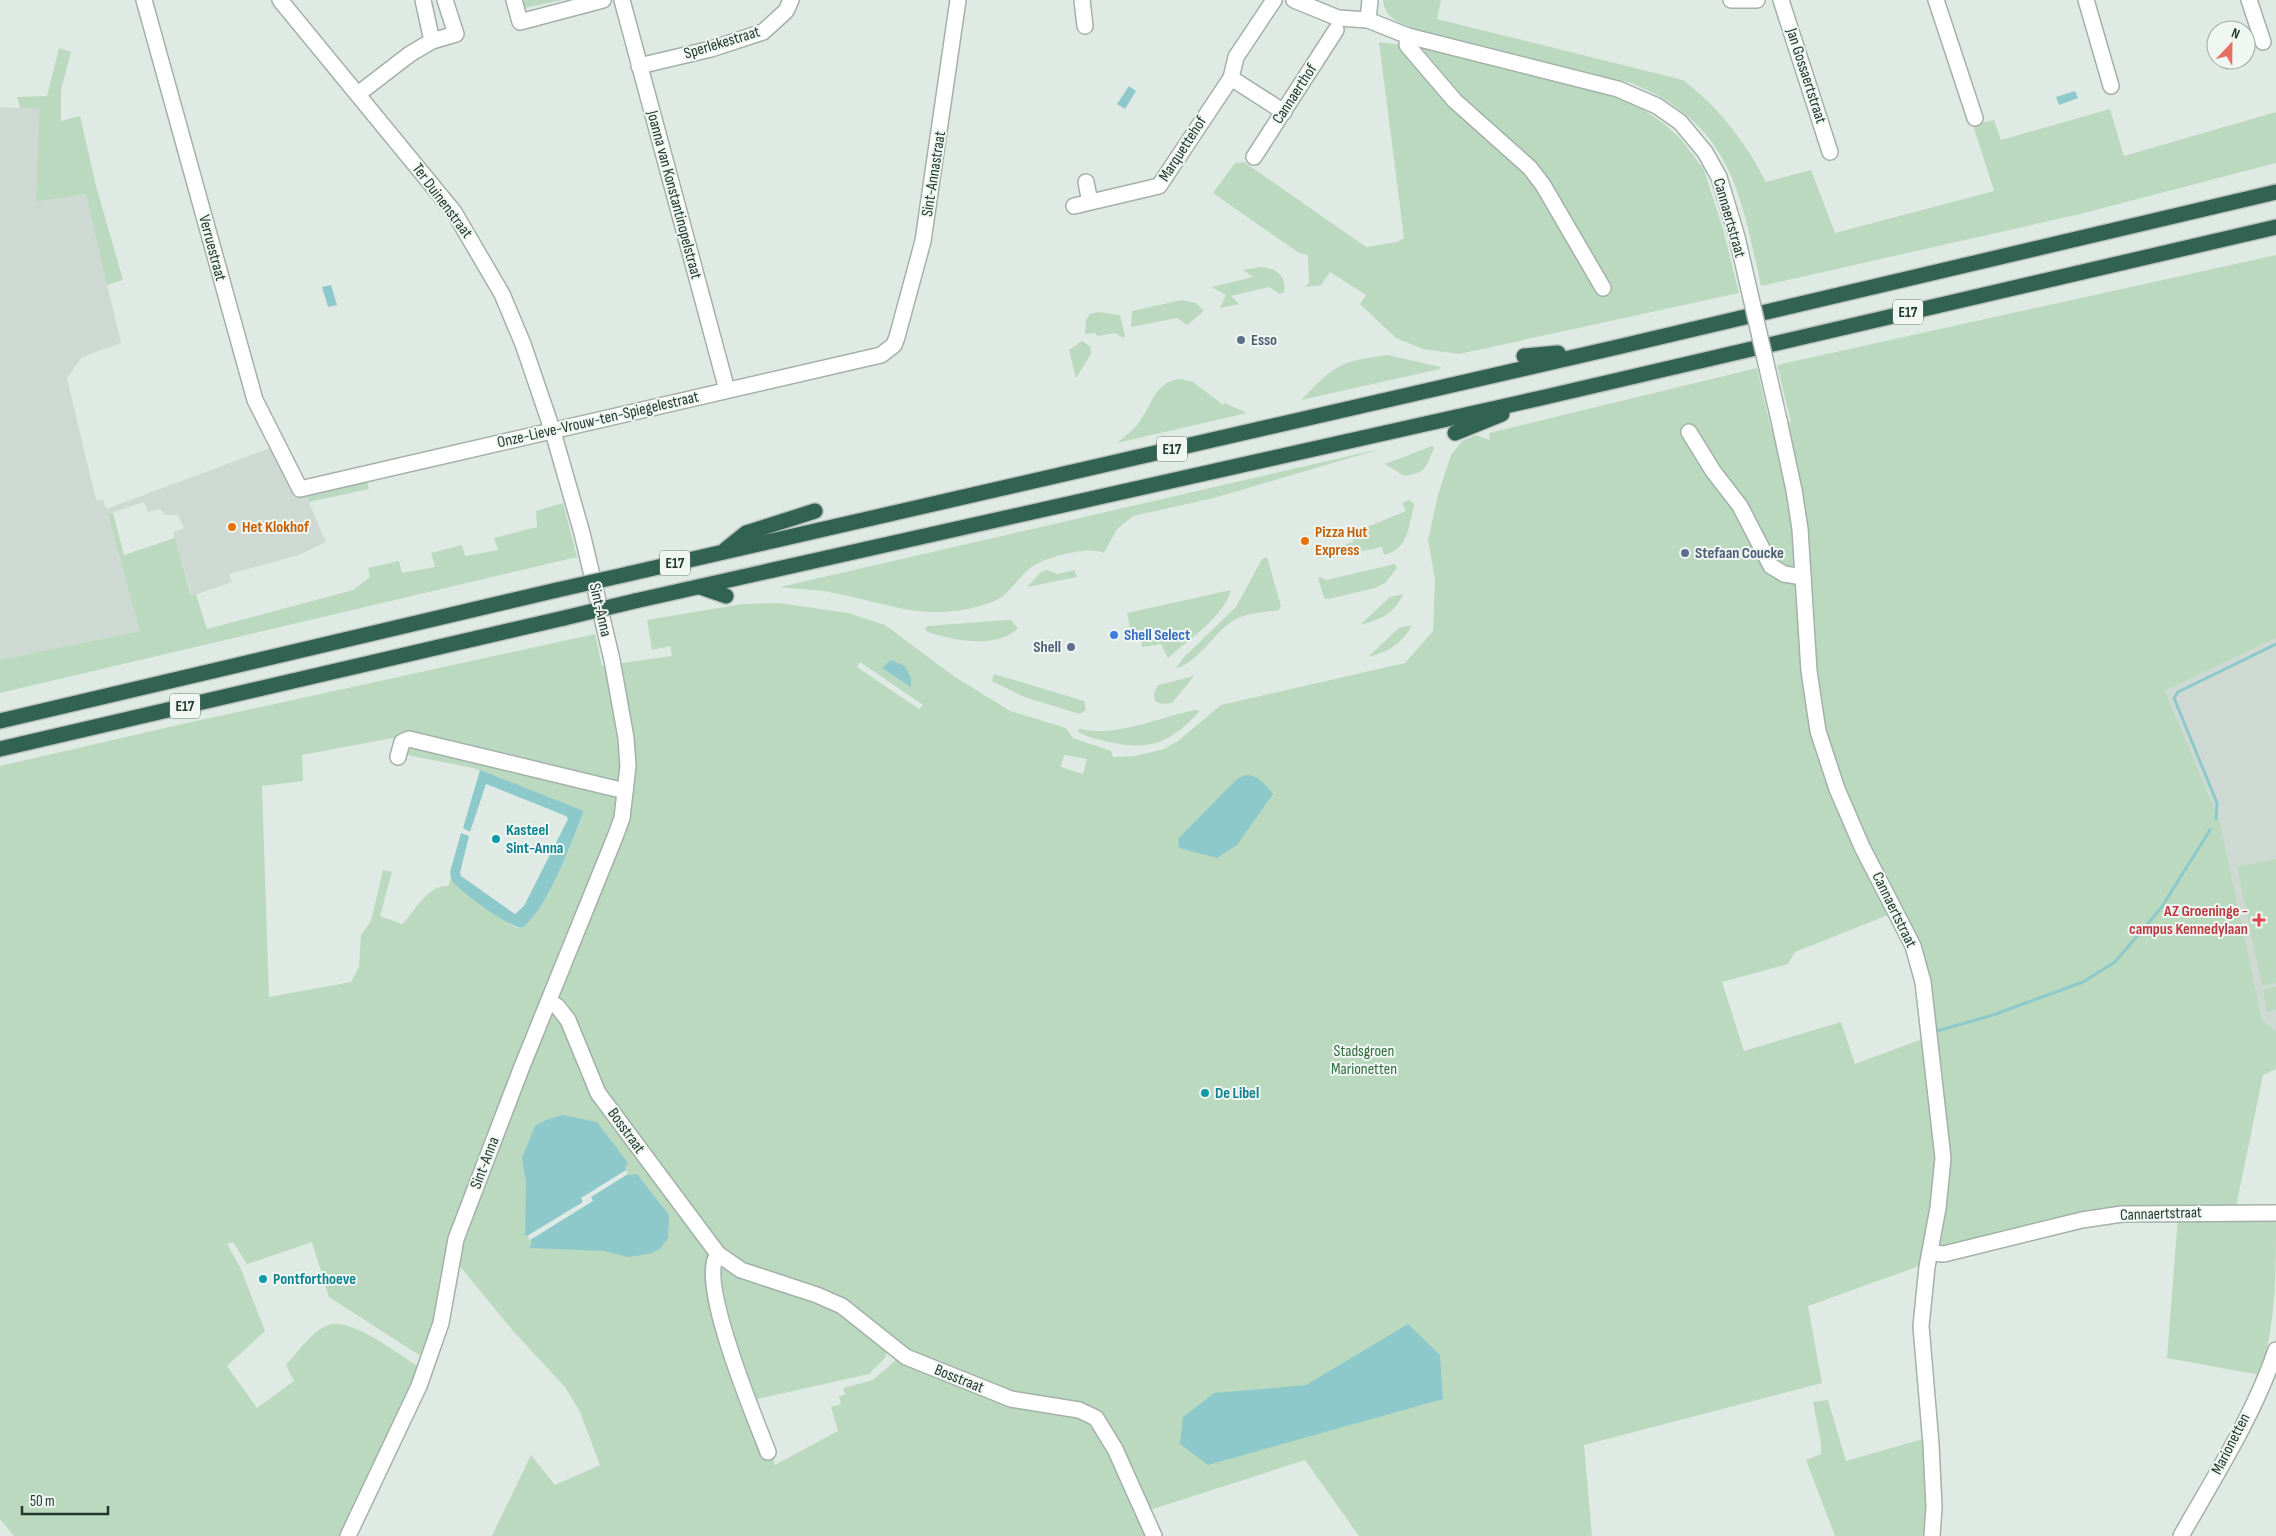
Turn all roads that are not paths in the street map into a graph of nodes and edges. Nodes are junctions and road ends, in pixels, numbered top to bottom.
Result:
1 (144, 0) edge
2 (280, 0) edge
3 (423, 0) edge
4 (445, 0) edge
5 (514, 0) edge
6 (603, 0) edge
7 (622, 0) edge
8 (791, 0) edge
9 (958, 0) edge
10 (1082, 0) edge
11 (1274, 0) edge
12 (1294, 0) edge
13 (1370, 0) edge
14 (1731, 0) edge
15 (1757, 0) edge
16 (1781, 0) edge
17 (1936, 0) edge
18 (2086, 0) edge
19 (2249, 0) edge
20 (1368, 20) junction
21 (1085, 26) dead end
22 (1336, 30) dead end
23 (1408, 36) junction
24 (432, 41) junction
25 (2263, 42) dead end
26 (639, 66) junction
27 (1231, 78) junction
28 (2111, 86) dead end
29 (358, 94) junction
30 (1284, 112) junction
31 (1975, 118) dead end
32 (1830, 152) dead end
33 (1254, 158) dead end
34 (1086, 182) dead end
35 (2276, 192) edge
36 (1090, 202) junction
37 (1074, 206) dead end
38 (2276, 227) edge
39 (1603, 288) dead end
40 (894, 345) joint
41 (1622, 346) junction
42 (1524, 356) dead end
43 (727, 390) junction
44 (1540, 398) junction
45 (553, 432) junction
46 (1689, 432) dead end
47 (1455, 433) dead end
48 (300, 490) joint
49 (815, 510) dead end
50 (722, 552) junction
51 (1803, 577) junction
52 (700, 586) junction
53 (726, 596) dead end
54 (0, 722) edge
55 (0, 749) edge
56 (398, 757) dead end
57 (625, 791) junction
58 (549, 1001) junction
59 (2276, 1213) edge
60 (1931, 1253) junction
61 (718, 1254) junction
62 (2276, 1350) edge
63 (768, 1452) dead end
64 (348, 1536) edge
65 (1154, 1536) edge
66 (1932, 1536) edge
67 (2181, 1536) edge

1 - 48 street, Verruestraat
2 - 29 street, Ter Duinenstraat
3 - 24 street
4 - 24 street
5 - 6 street
7 - 26 street, Joanna van Konstantinopelstraat
8 - 26 street, Sperlekestraat
9 - 40 street, Sint-Annastraat
10 - 21 street
11 - 27 street, Marquettehof
12 - 20 street, Cannaertstraat
13 - 20 street
14 - 15 street
16 - 32 street, Jan Gossaertstraat
17 - 31 street
18 - 28 street
19 - 25 street
20 - 23 street, Cannaertstraat
22 - 30 street, Cannaerthof
23 - 39 street
23 - 51 street, Cannaertstraat, bridge
24 - 29 street
26 - 43 street, Joanna van Konstantinopelstraat
27 - 30 street
27 - 36 street, Marquettehof
29 - 45 street, Ter Duinenstraat
30 - 33 street, Cannaerthof
34 - 36 street
35 - 41 highway, E17
36 - 37 street, Marquettehof
38 - 44 highway, E17
40 - 43 street, Onze-Lieve-Vrouw-ten-Spiegelestraat
41 - 42 highway
41 - 50 highway, E17
43 - 45 street, Onze-Lieve-Vrouw-ten-Spiegelestraat
44 - 47 highway
44 - 52 highway, E17
45 - 48 street, Onze-Lieve-Vrouw-ten-Spiegelestraat
45 - 57 street, Sint-Anna
46 - 51 street
49 - 50 highway
50 - 54 highway, E17, bridge
51 - 60 street, Cannaertstraat
52 - 53 highway
52 - 55 highway, E17, bridge
56 - 57 street
57 - 58 street, Sint-Anna
58 - 61 street, Bosstraat
58 - 64 street, Sint-Anna
59 - 60 street, Cannaertstraat
60 - 66 street, Cannaertstraat
61 - 63 street
61 - 65 street, Bosstraat
62 - 67 street, Marionetten

